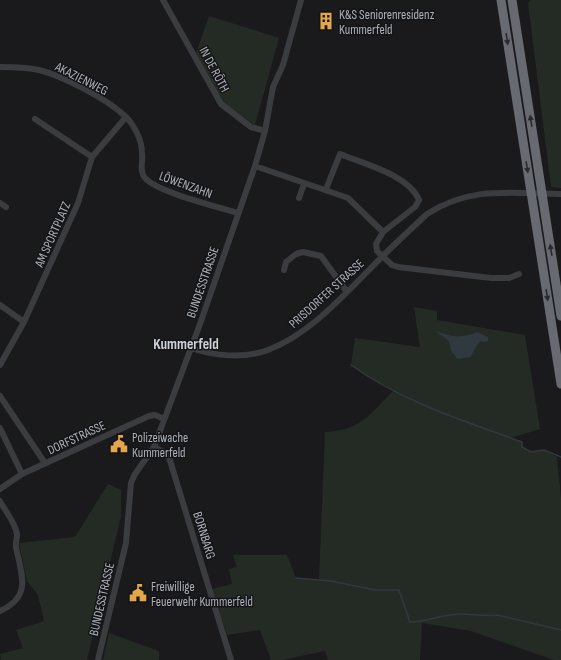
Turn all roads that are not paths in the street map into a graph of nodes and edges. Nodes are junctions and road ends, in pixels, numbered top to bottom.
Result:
1 (164, 0) edge
2 (300, 0) edge
3 (501, 0) edge
4 (512, 0) edge
5 (0, 67) edge
6 (126, 116) junction
7 (35, 119) dead end
8 (264, 131) junction
9 (92, 157) junction
10 (254, 166) junction
11 (304, 184) junction
12 (326, 190) junction
13 (561, 194) edge
14 (299, 198) dead end
15 (0, 203) edge
16 (6, 207) dead end
17 (238, 213) junction
18 (383, 232) junction
19 (382, 257) junction
20 (284, 270) dead end
21 (519, 274) dead end
22 (347, 292) junction
23 (0, 305) edge
24 (561, 316) edge
25 (24, 322) junction
26 (190, 348) junction
27 (0, 365) edge
28 (561, 384) edge
29 (0, 396) edge
30 (164, 419) junction
31 (0, 428) edge
32 (154, 447) junction
33 (45, 463) junction
34 (22, 474) junction
35 (0, 489) edge
36 (0, 501) edge
37 (0, 610) edge
38 (98, 660) edge
39 (231, 660) edge

1 - 8 street, IN DE RÖTH
2 - 8 street, BUNDESSTRASSE
3 -> 28 highway
24 -> 4 highway
5 - 6 street, AKAZIENWEG
6 - 9 street, AM SPORTPLATZ
6 - 17 street, LÖWENZAHN
7 - 9 street
8 - 10 street, BUNDESSTRASSE
9 - 25 street, AM SPORTPLATZ
10 - 11 street
10 - 17 street, BUNDESSTRASSE
11 - 12 street
11 - 14 street
12 - 18 street
12 - 18 street
13 - 19 street, PRISDORFER STRASSE
15 - 16 street
17 - 26 street, BUNDESSTRASSE
18 - 19 street
19 - 21 street, PRISDORFER STRASSE
19 - 22 street, PRISDORFER STRASSE
20 - 22 street
22 - 26 street, PRISDORFER STRASSE
23 - 25 street
25 - 27 street, AM SPORTPLATZ
26 - 30 street, BUNDESSTRASSE
29 - 33 street
30 - 32 street, BUNDESSTRASSE
30 - 33 street, DORFSTRASSE
31 - 34 street
32 - 38 street, BUNDESSTRASSE
32 - 39 street, BORNBARG
33 - 34 street, DORFSTRASSE
34 - 35 street, DORFSTRASSE
36 - 37 street

